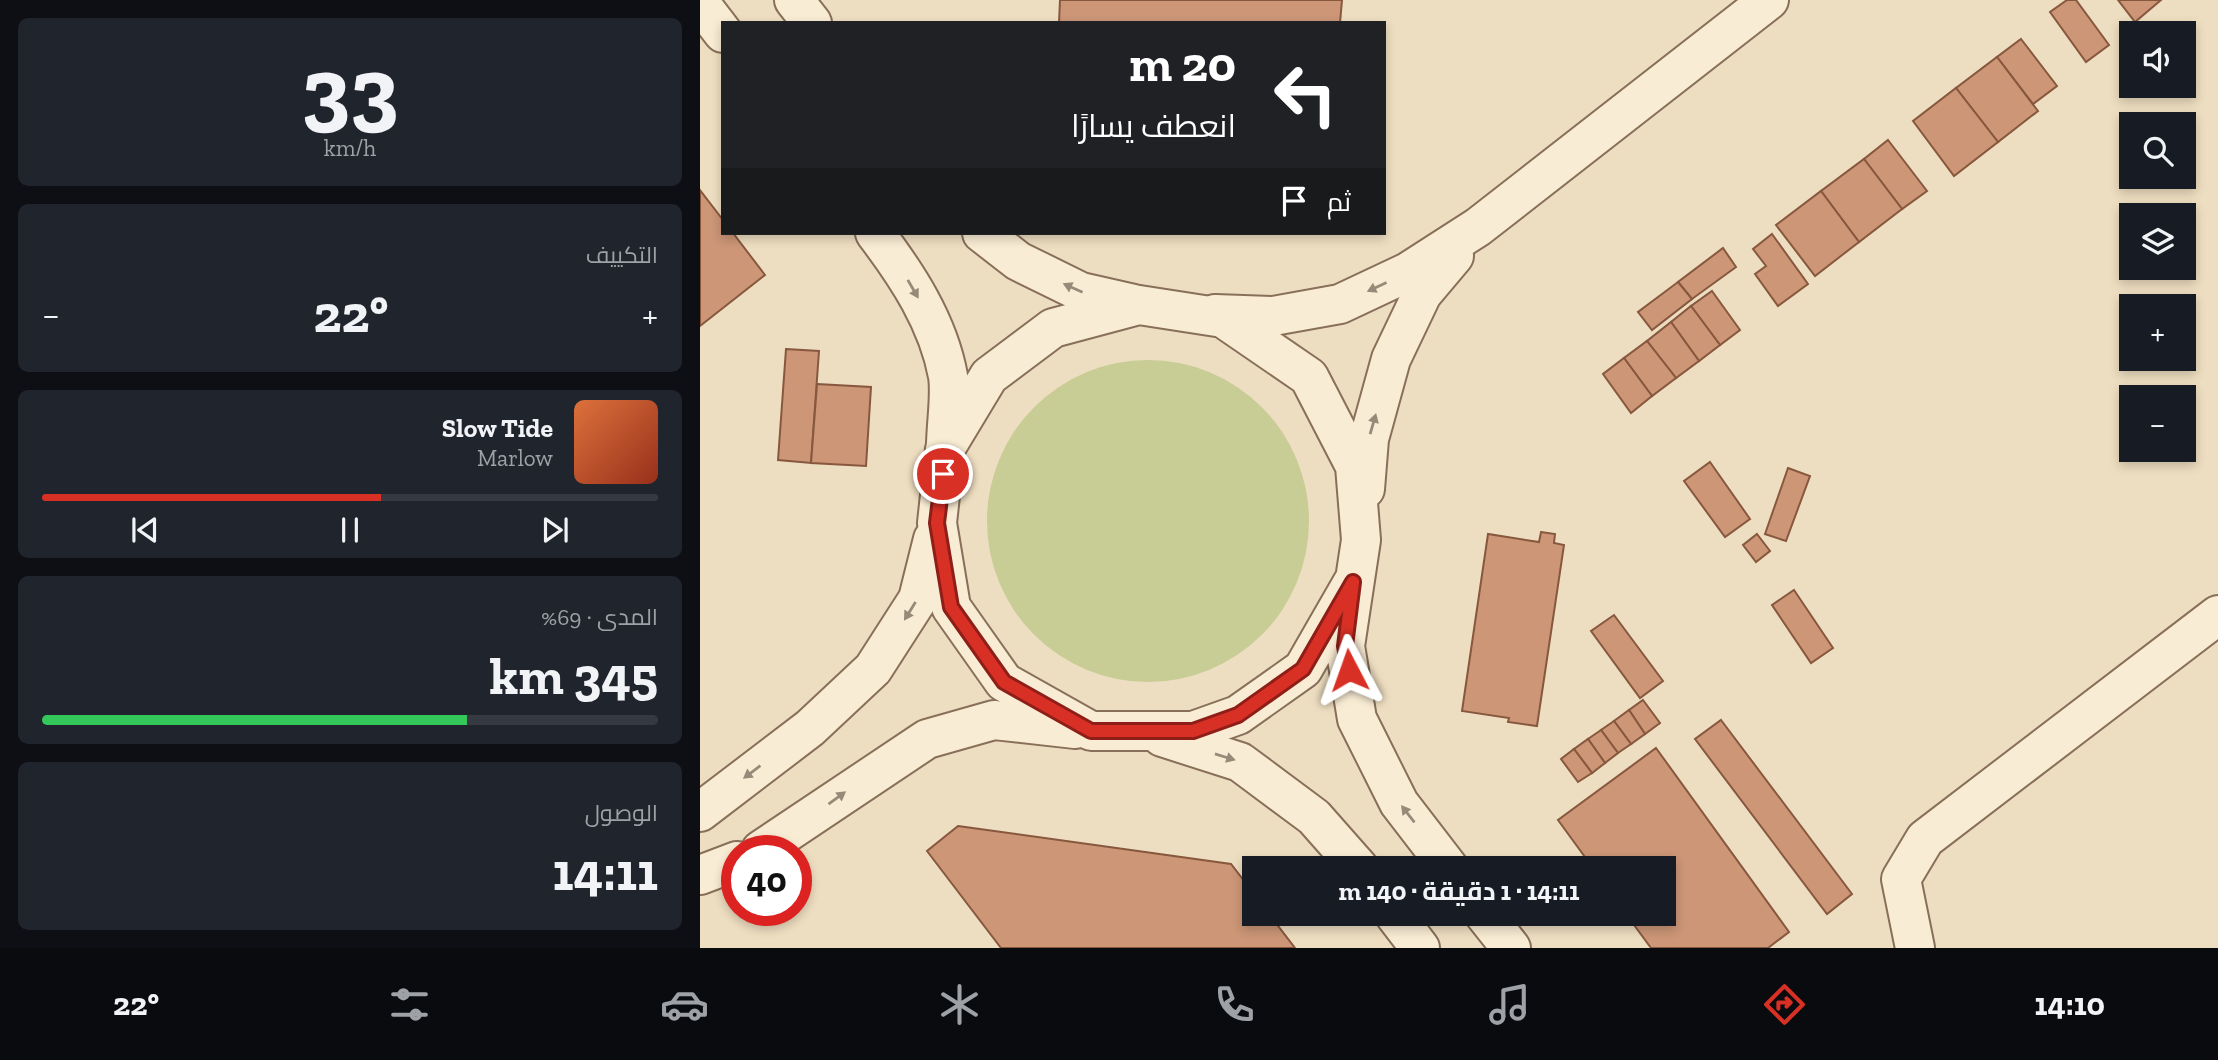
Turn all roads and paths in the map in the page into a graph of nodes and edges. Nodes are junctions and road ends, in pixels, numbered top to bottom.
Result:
1 (794, 0) edge
2 (1769, 0) edge
3 (700, 3) edge
4 (810, 21) edge
5 (721, 30) edge
6 (1478, 227) junction
7 (877, 235) edge
8 (984, 235) edge
9 (1139, 306) junction
10 (1188, 313) junction
11 (945, 449) junction
12 (937, 523) junction
13 (1361, 540) junction
14 (1353, 582) junction
15 (2218, 615) edge
16 (1136, 730) junction
17 (1091, 731) junction
18 (700, 812) edge
19 (783, 835) edge
20 (1348, 856) edge
21 (1440, 856) edge
22 (721, 867) edge
23 (700, 875) edge
24 (1403, 926) edge
25 (1494, 926) edge
26 (1420, 948) edge
27 (1511, 948) edge
28 (1915, 948) edge

1 - 4 street
2 - 6 street
3 - 5 street
6 -> 10 street
13 -> 6 street
7 -> 11 street
9 -> 8 street
9 - 10 street
9 - 11 street
10 - 13 street
11 - 12 street
12 - 17 street
12 -> 18 street
13 - 14 street
14 - 16 street
21 -> 14 street
15 - 28 street
16 - 17 street
16 -> 20 street
19 -> 17 street
22 - 23 street
24 - 26 street
25 - 27 street

